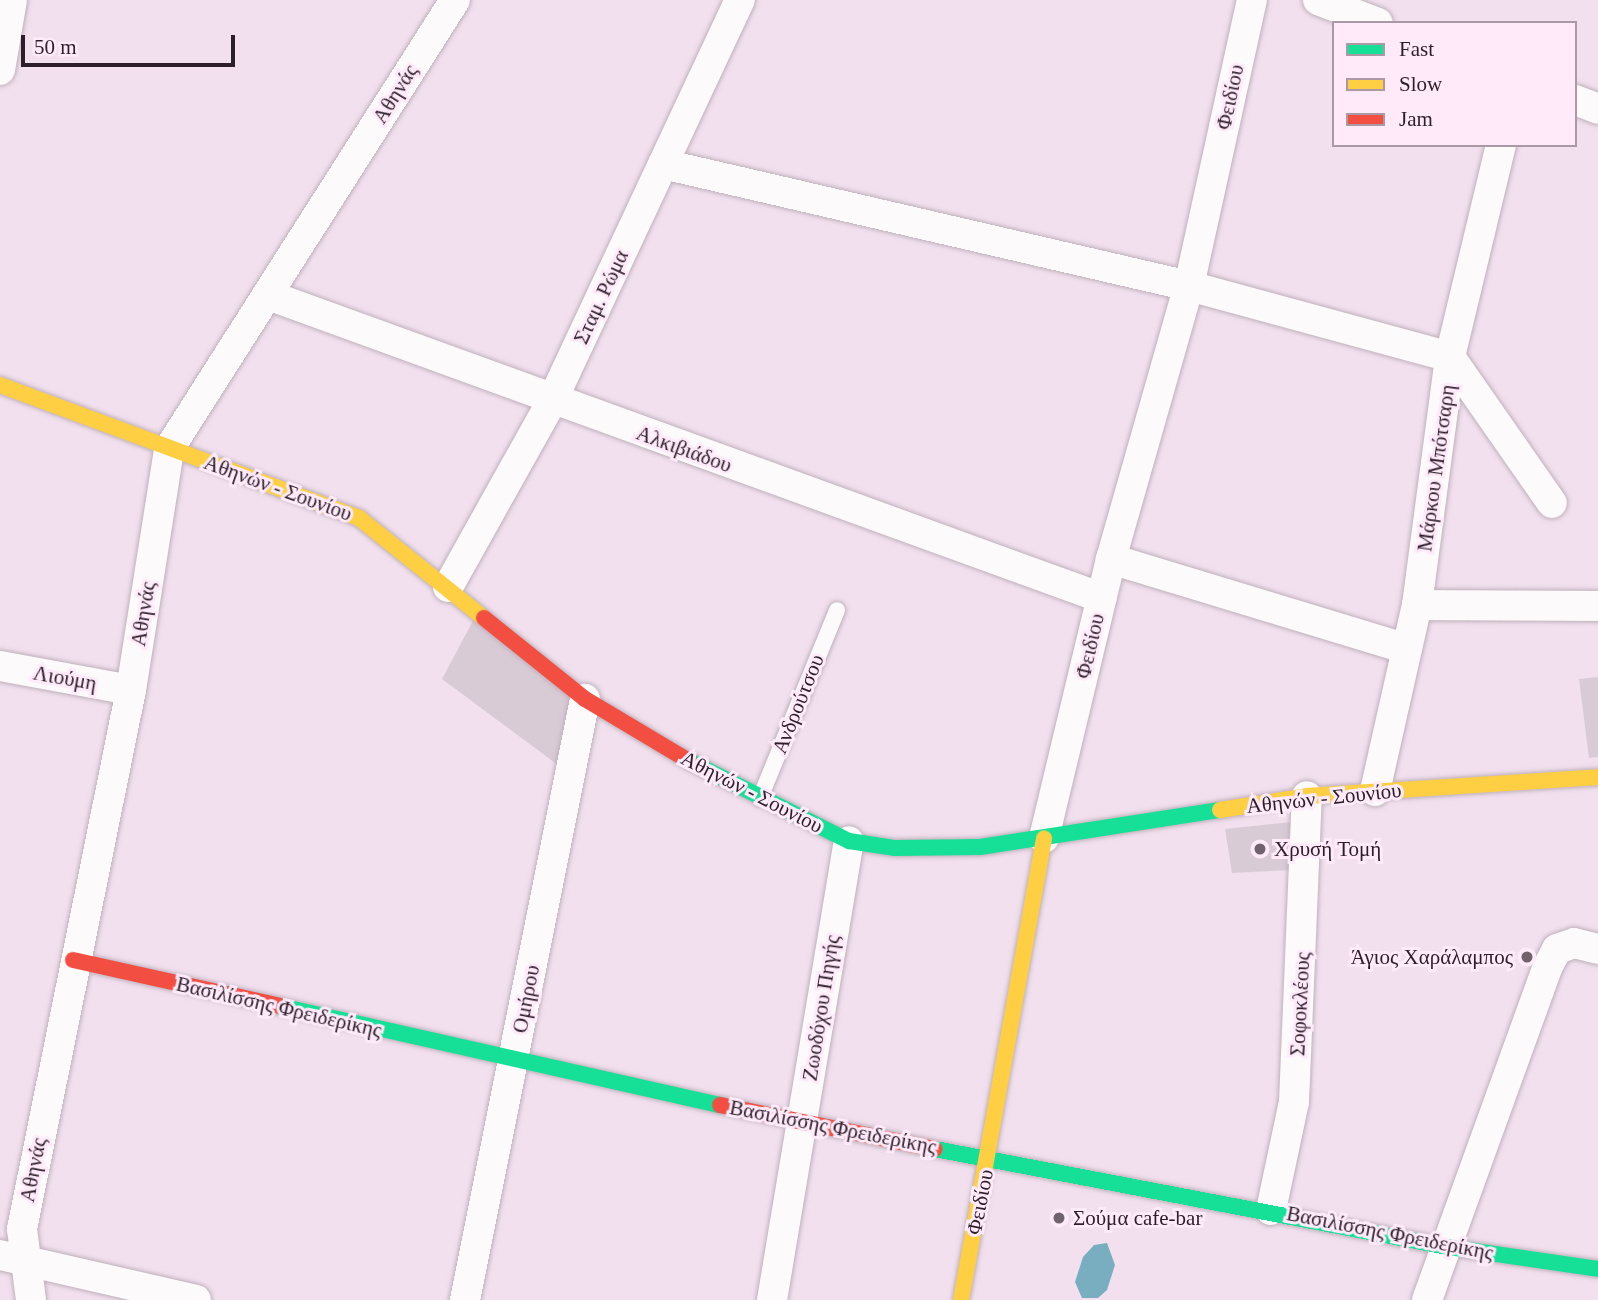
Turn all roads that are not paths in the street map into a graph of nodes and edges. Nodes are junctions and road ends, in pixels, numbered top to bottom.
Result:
1 (13, 0) edge
2 (455, 0) edge
3 (740, 0) edge
4 (1252, 0) edge
5 (1327, 1) edge
6 (0, 2) edge
7 (1372, 21) edge
8 (0, 70) edge
9 (1577, 101) edge
10 (1598, 109) edge
11 (1501, 147) edge
12 (663, 164) junction
13 (1189, 286) junction
14 (268, 295) junction
15 (1450, 357) junction
16 (0, 385) edge
17 (552, 401) junction
18 (169, 449) junction
19 (1552, 503) dead end
20 (1111, 559) junction
21 (448, 587) junction
22 (1102, 598) junction
23 (1417, 605) junction
24 (1598, 606) edge
25 (837, 610) dead end
26 (1407, 649) junction
27 (0, 666) edge
28 (131, 690) junction
29 (585, 699) junction
30 (1598, 777) edge
31 (1374, 791) junction
32 (1307, 796) junction
33 (760, 798) junction
34 (1044, 838) junction
35 (849, 841) junction
36 (1586, 946) edge
37 (73, 960) junction
38 (514, 1060) junction
39 (803, 1123) junction
40 (989, 1157) junction
41 (1271, 1210) junction
42 (1448, 1247) junction
43 (11, 1258) edge
44 (1598, 1269) edge
45 (31, 1300) edge
46 (196, 1300) edge
47 (465, 1300) edge
48 (772, 1300) edge
49 (961, 1300) edge
50 (1427, 1300) edge

1 - 6 street
1 - 8 street
2 - 14 street, Αθηνάς
3 - 12 street, Σταμ. Ρώμα
4 - 13 street, Φειδίου
5 - 7 street
9 - 10 street
11 - 15 street, Μάρκου Μπότσαρη
12 - 13 street
12 - 17 street, Σταμ. Ρώμα
13 - 15 street
13 - 20 street, Φειδίου
14 - 17 street, Αλκιβιάδου
14 - 18 street, Αθηνάς
15 - 19 street
15 - 23 street, Μάρκου Μπότσαρη
16 - 18 main road, Αθηνών - Σουνίου
17 - 21 street, Σταμ. Ρώμα
17 - 22 street, Αλκιβιάδου
18 - 21 main road, Αθηνών - Σουνίου
18 - 28 street, Αθηνάς
20 - 22 street, Φειδίου
20 - 26 street
21 - 29 main road, Αθηνών - Σουνίου
22 - 34 street, Φειδίου
23 - 24 street
23 - 26 street, Μάρκου Μπότσαρη
25 - 33 lane, Ανδρούτσου
26 - 31 street, Μάρκου Μπότσαρη
27 - 28 street, Λιούμη
28 - 37 street, Αθηνάς
29 - 33 main road, Αθηνών - Σουνίου
29 - 38 street, Ομήρου
30 - 31 main road, Αθηνών - Σουνίου
31 - 32 main road, Αθηνών - Σουνίου
32 - 34 main road, Αθηνών - Σουνίου
32 - 41 street, Σοφοκλέους
33 - 35 main road, Αθηνών - Σουνίου
34 - 35 main road, Αθηνών - Σουνίου
34 - 40 main road, Φειδίου
35 - 39 street, Ζωοδόχου Πηγής
36 - 42 street
37 - 38 main road, Βασιλίσσης Φρειδερίκης
37 - 43 street, Αθηνάς
38 - 39 main road, Βασιλίσσης Φρειδερίκης
38 - 47 street, Ομήρου
39 - 40 main road, Βασιλίσσης Φρειδερίκης
39 - 48 street, Ζωοδόχου Πηγής
40 - 41 main road, Βασιλίσσης Φρειδερίκης
40 - 49 main road, Φειδίου
41 - 42 main road, Βασιλίσσης Φρειδερίκης
42 - 44 main road, Βασιλίσσης Φρειδερίκης
42 - 50 street
43 - 45 street, Αθηνάς
43 - 46 street

